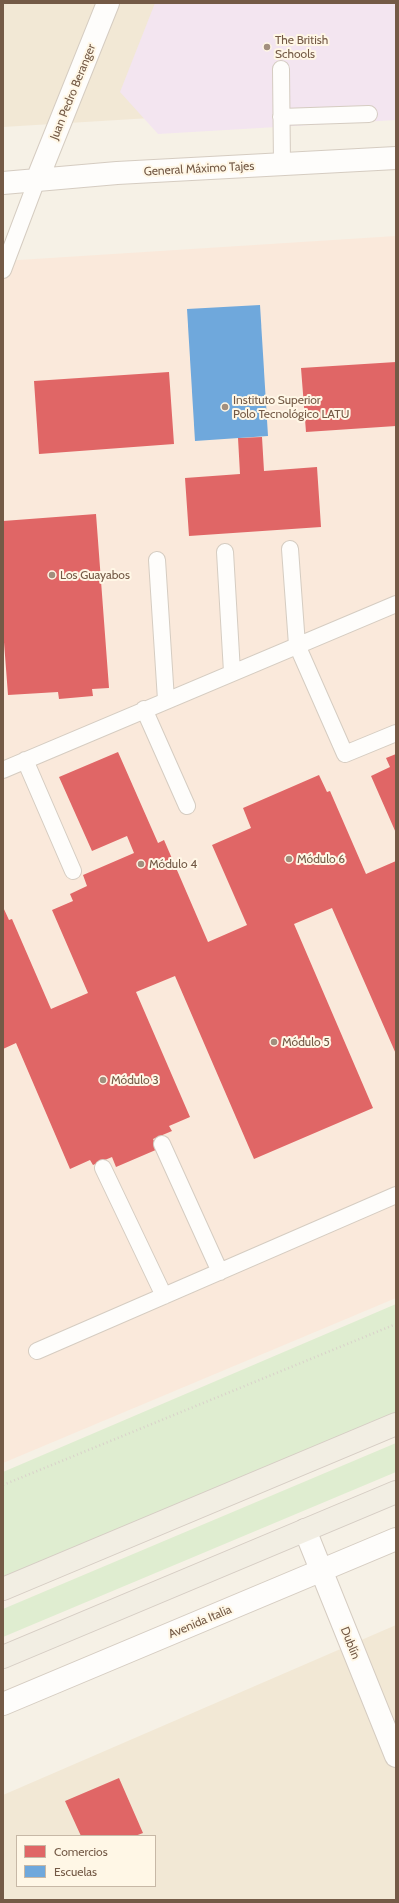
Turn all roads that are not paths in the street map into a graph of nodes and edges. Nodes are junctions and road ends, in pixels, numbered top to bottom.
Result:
1 (108, 3) edge
2 (281, 69) dead end
3 (369, 114) dead end
4 (281, 117) junction
5 (396, 158) edge
6 (282, 164) junction
7 (36, 180) junction
8 (3, 183) edge
9 (3, 270) edge
10 (290, 549) dead end
11 (225, 552) dead end
12 (157, 560) dead end
13 (396, 604) edge
14 (297, 645) junction
15 (232, 672) junction
16 (166, 700) junction
17 (144, 709) junction
18 (396, 733) edge
19 (25, 760) junction
20 (3, 770) edge
21 (187, 806) dead end
22 (73, 870) dead end
23 (162, 1144) dead end
24 (103, 1168) dead end
25 (396, 1195) edge
26 (220, 1272) junction
27 (164, 1296) junction
28 (37, 1351) dead end
29 (396, 1424) edge
30 (396, 1492) edge
31 (305, 1530) junction
32 (396, 1539) edge
33 (321, 1572) junction
34 (3, 1589) edge
35 (3, 1657) edge
36 (3, 1704) edge
37 (396, 1756) edge

1 - 7 street, Juan Pedro Beranger
2 - 4 lane
3 - 4 lane
4 - 6 lane
5 - 6 street, General Máximo Tajes
6 - 7 street, General Máximo Tajes
7 - 8 street, General Máximo Tajes
7 - 9 lane
10 - 14 lane
11 - 15 lane
12 - 16 lane
13 - 14 lane
14 - 15 lane
14 - 18 lane
15 - 16 lane
16 - 17 lane
17 - 19 lane
17 - 21 lane
19 - 20 lane
19 - 22 lane
23 - 26 lane
24 - 27 lane
25 - 26 lane
26 - 27 lane
27 - 28 lane
29 - 34 main road
30 - 31 main road
31 - 33 street, Dublín
31 - 35 main road
32 - 33 street, Avenida Italia
33 - 36 street, Avenida Italia
33 - 37 street, Dublín

